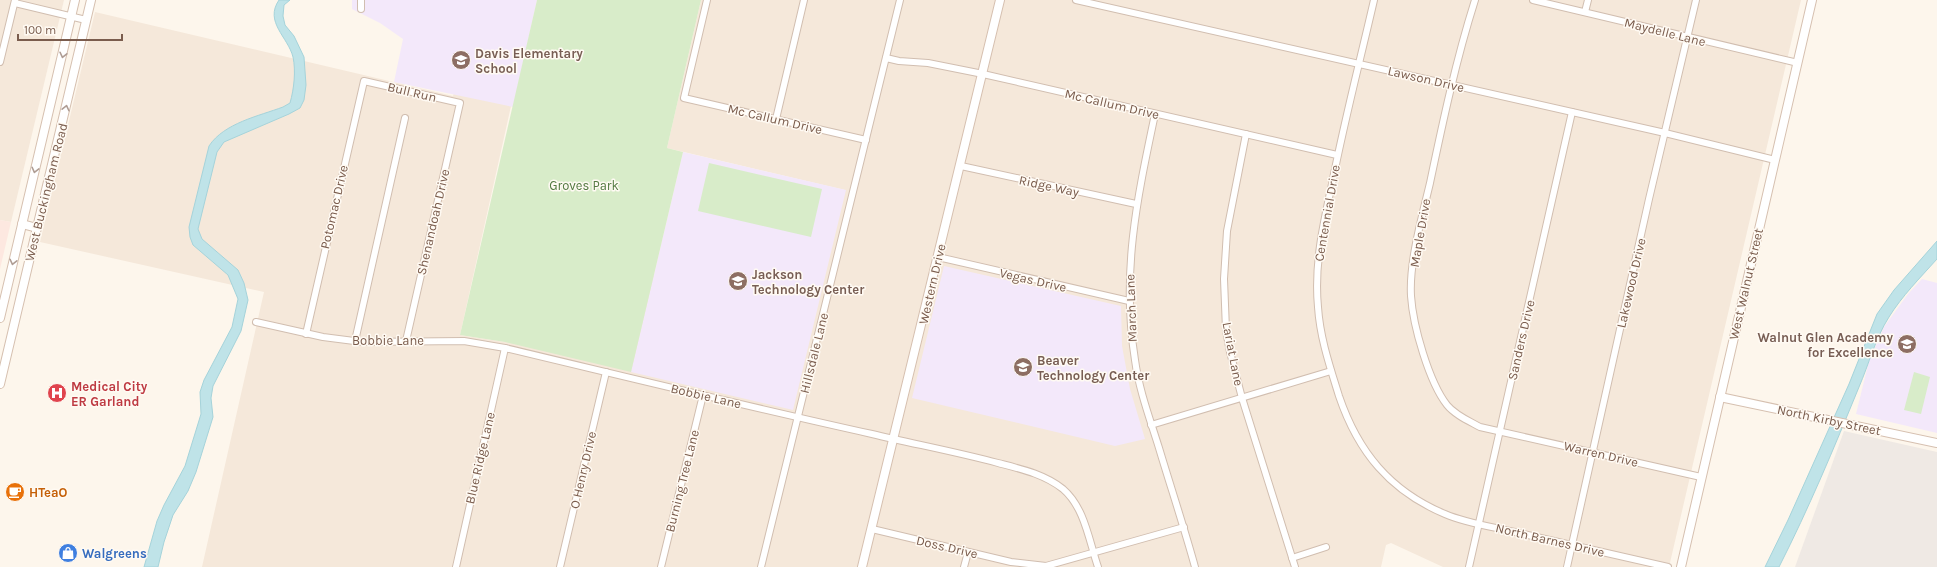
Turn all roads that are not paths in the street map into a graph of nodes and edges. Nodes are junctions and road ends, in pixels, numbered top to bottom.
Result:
1 (75, 0) edge
2 (91, 0) edge
3 (361, 0) edge
4 (707, 0) edge
5 (804, 0) edge
6 (900, 0) edge
7 (1000, 0) edge
8 (1076, 0) edge
9 (1374, 0) edge
10 (1475, 0) edge
11 (1533, 0) edge
12 (1588, 0) edge
13 (1696, 0) edge
14 (1812, 0) edge
15 (15, 1) edge
16 (361, 9) dead end
17 (1585, 12) junction
18 (71, 17) junction
19 (86, 20) junction
20 (1688, 37) junction
21 (886, 58) junction
22 (0, 62) edge
23 (1798, 63) junction
24 (1360, 64) junction
25 (983, 74) junction
26 (364, 80) joint
27 (1451, 85) junction
28 (460, 103) joint
29 (1572, 112) junction
30 (1155, 114) junction
31 (405, 118) dead end
32 (776, 119) junction
33 (1666, 133) junction
34 (1246, 134) junction
35 (866, 140) junction
36 (42, 145) junction
37 (57, 148) junction
38 (1338, 155) junction
39 (1775, 160) junction
40 (961, 166) junction
41 (1136, 204) junction
42 (22, 224) junction
43 (37, 228) junction
44 (938, 257) junction
45 (1129, 301) junction
46 (0, 318) edge
47 (256, 322) dead end
48 (306, 334) junction
49 (406, 340) junction
50 (355, 341) junction
51 (505, 348) junction
52 (1331, 371) junction
53 (606, 372) junction
54 (0, 384) edge
55 (703, 395) junction
56 (1242, 398) junction
57 (1720, 398) junction
58 (798, 418) junction
59 (1152, 425) junction
60 (1500, 432) junction
61 (894, 439) junction
62 (1937, 443) edge
63 (1593, 452) junction
64 (1702, 477) junction
65 (1478, 523) junction
66 (1184, 527) junction
67 (872, 530) junction
68 (1572, 545) junction
69 (1326, 547) dead end
70 (968, 552) junction
71 (1094, 554) junction
72 (1292, 558) junction
73 (456, 567) edge
74 (560, 567) edge
75 (661, 567) edge
76 (762, 567) edge
77 (862, 567) edge
78 (964, 567) edge
79 (1098, 567) edge
80 (1195, 567) edge
81 (1295, 567) edge
82 (1469, 567) edge
83 (1567, 567) edge
84 (1668, 567) edge
85 (1681, 567) edge

1 - 18 main road, West Buckingham Road
2 - 19 main road, West Buckingham Road
3 - 16 street
4 - 32 street, Mc Callum Drive
5 - 32 street
6 - 21 street, Hillsdale Lane
7 - 25 main road, Western Drive
8 - 24 street, Lawson Drive
9 - 24 street, Centennial Drive
10 - 27 street, Maple Drive
11 - 17 street, Maydelle Lane
12 - 17 street
13 - 20 street, Lakewood Drive
14 - 23 main road, West Walnut Street
15 - 18 street
15 - 22 street
17 - 20 street, Maydelle Lane
18 - 19 street
18 -> 36 main road, West Buckingham Road
37 -> 19 main road, West Buckingham Road
20 - 23 street, Maydelle Lane
20 - 33 street, Lakewood Drive
21 - 25 street, Mc Callum Drive
21 - 35 street, Hillsdale Lane
23 - 39 main road, West Walnut Street
24 - 27 street, Lawson Drive
24 - 38 street, Centennial Drive
25 - 30 street, Mc Callum Drive
25 - 40 main road, Western Drive
26 - 28 street, Bull Run
26 - 48 street, Potomac Drive
27 - 29 street, Lawson Drive
27 - 60 street, Maple Drive
28 - 49 street, Shenandoah Drive
29 - 33 street, Lawson Drive
29 - 60 street, Sanders Drive
30 - 34 street, Mc Callum Drive
30 - 41 street, March Lane
31 - 50 street
32 - 35 street, Mc Callum Drive
33 - 39 street, Lawson Drive
33 - 63 street, Lakewood Drive
34 - 38 street, Mc Callum Drive
34 - 56 street, Lariat Lane
35 - 58 street, Hillsdale Lane
36 - 37 main road
36 -> 42 main road, West Buckingham Road
37 - 43 main road, West Buckingham Road
38 - 52 street, Centennial Drive
39 - 57 main road, West Walnut Street
40 - 41 street, Ridge Way
40 - 44 main road, Western Drive
41 - 45 street, March Lane
42 - 43 main road
42 -> 46 main road, West Buckingham Road
43 - 54 main road, West Buckingham Road
44 - 45 street, Vegas Drive
44 - 61 main road, Western Drive
45 - 59 street, March Lane
47 - 48 street, Bobbie Lane
48 - 50 street, Bobbie Lane
49 - 50 street, Bobbie Lane
49 - 51 street, Bobbie Lane
51 - 53 street, Bobbie Lane
51 - 73 street, Blue Ridge Lane
52 - 56 street
52 - 65 street, Centennial Drive
53 - 55 street, Bobbie Lane
53 - 74 street, O Henry Drive
55 - 58 street, Bobbie Lane
55 - 75 street, Burning Tree Lane
56 - 59 street
56 - 72 street, Lariat Lane
57 - 62 main road, North Kirby Street
57 - 64 main road, West Walnut Street
58 - 61 street, Bobbie Lane
58 - 76 street, Hillsdale Lane
59 - 66 street, March Lane
60 - 63 street, Warren Drive
60 - 65 street, Sanders Drive
61 - 67 main road, Western Drive
61 - 71 street, Bobbie Lane
63 - 64 street, Warren Drive
63 - 68 street, Lakewood Drive
64 - 85 main road, West Walnut Street
65 - 68 street, North Barnes Drive
65 - 82 street, Sanders Drive
66 - 71 street, Doss Drive
66 - 80 street, March Lane
67 - 70 street, Doss Drive
67 - 77 main road, Western Drive
68 - 83 street, Lakewood Drive
68 - 84 street, North Barnes Drive
69 - 72 street
70 - 71 street, Doss Drive
70 - 78 street
71 - 79 street, Bobbie Lane
72 - 81 street, Lariat Lane

